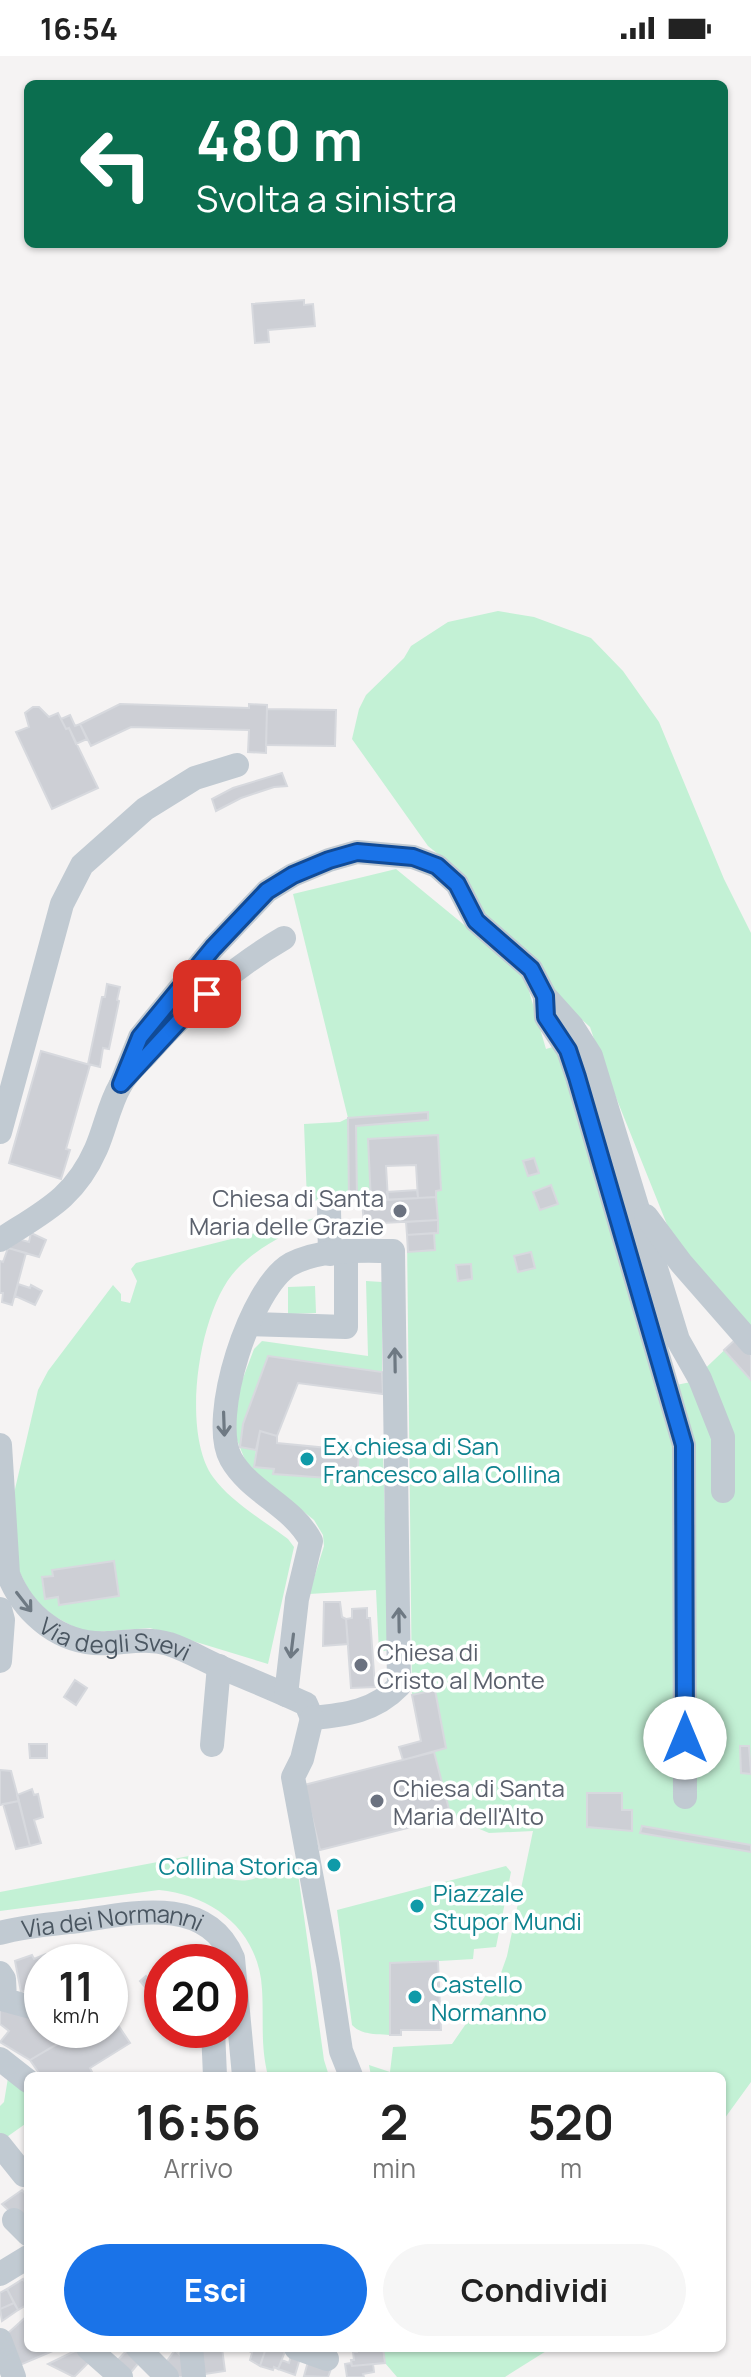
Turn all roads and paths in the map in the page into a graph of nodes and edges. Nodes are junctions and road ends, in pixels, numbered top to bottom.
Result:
1 (237, 765) dead end
2 (284, 938) dead end
3 (545, 996) junction
4 (121, 1084) junction
5 (0, 1132) edge
6 (635, 1201) junction
7 (329, 1210) dead end
8 (0, 1240) edge
9 (338, 1252) junction
10 (250, 1324) junction
11 (751, 1343) edge
12 (0, 1461) edge
13 (723, 1491) dead end
14 (0, 1609) edge
15 (0, 1661) edge
16 (219, 1666) junction
17 (286, 1695) junction
18 (312, 1718) junction
19 (212, 1745) dead end
20 (685, 1797) dead end
21 (0, 1933) edge
22 (227, 1944) edge
23 (0, 1973) edge
24 (24, 2005) edge
25 (214, 2048) edge
26 (240, 2048) edge
27 (0, 2059) edge
28 (215, 2072) edge
29 (243, 2072) edge
30 (349, 2072) edge
31 (24, 2078) edge
32 (0, 2145) edge
33 (24, 2175) dead end
34 (24, 2259) edge
35 (0, 2274) edge
36 (0, 2340) edge
37 (93, 2352) edge
38 (142, 2352) edge
39 (191, 2352) edge
40 (307, 2352) edge
41 (327, 2359) dead end
42 (14, 2374) edge
43 (121, 2377) edge
44 (167, 2377) edge
45 (194, 2377) edge

1 - 5 street
2 - 4 street
3 - 4 street
3 - 6 street
3 - 20 street
4 - 8 street
6 - 11 street
6 - 13 street
7 - 9 street
9 - 10 street
9 - 10 street
18 -> 9 street
10 -> 17 street
12 -> 16 street, Via degli Svevi
14 - 15 street
16 - 17 street, Via degli Svevi
16 - 19 street
17 - 18 street, Via degli Svevi
18 - 30 street
21 - 22 street, Via dei Normanni
23 - 24 street
25 - 28 street
26 - 29 street, Via dei Normanni
27 - 31 street
32 - 33 street
34 - 35 street
36 - 42 street
37 - 43 street
38 - 44 street
39 - 45 street
40 - 41 street

